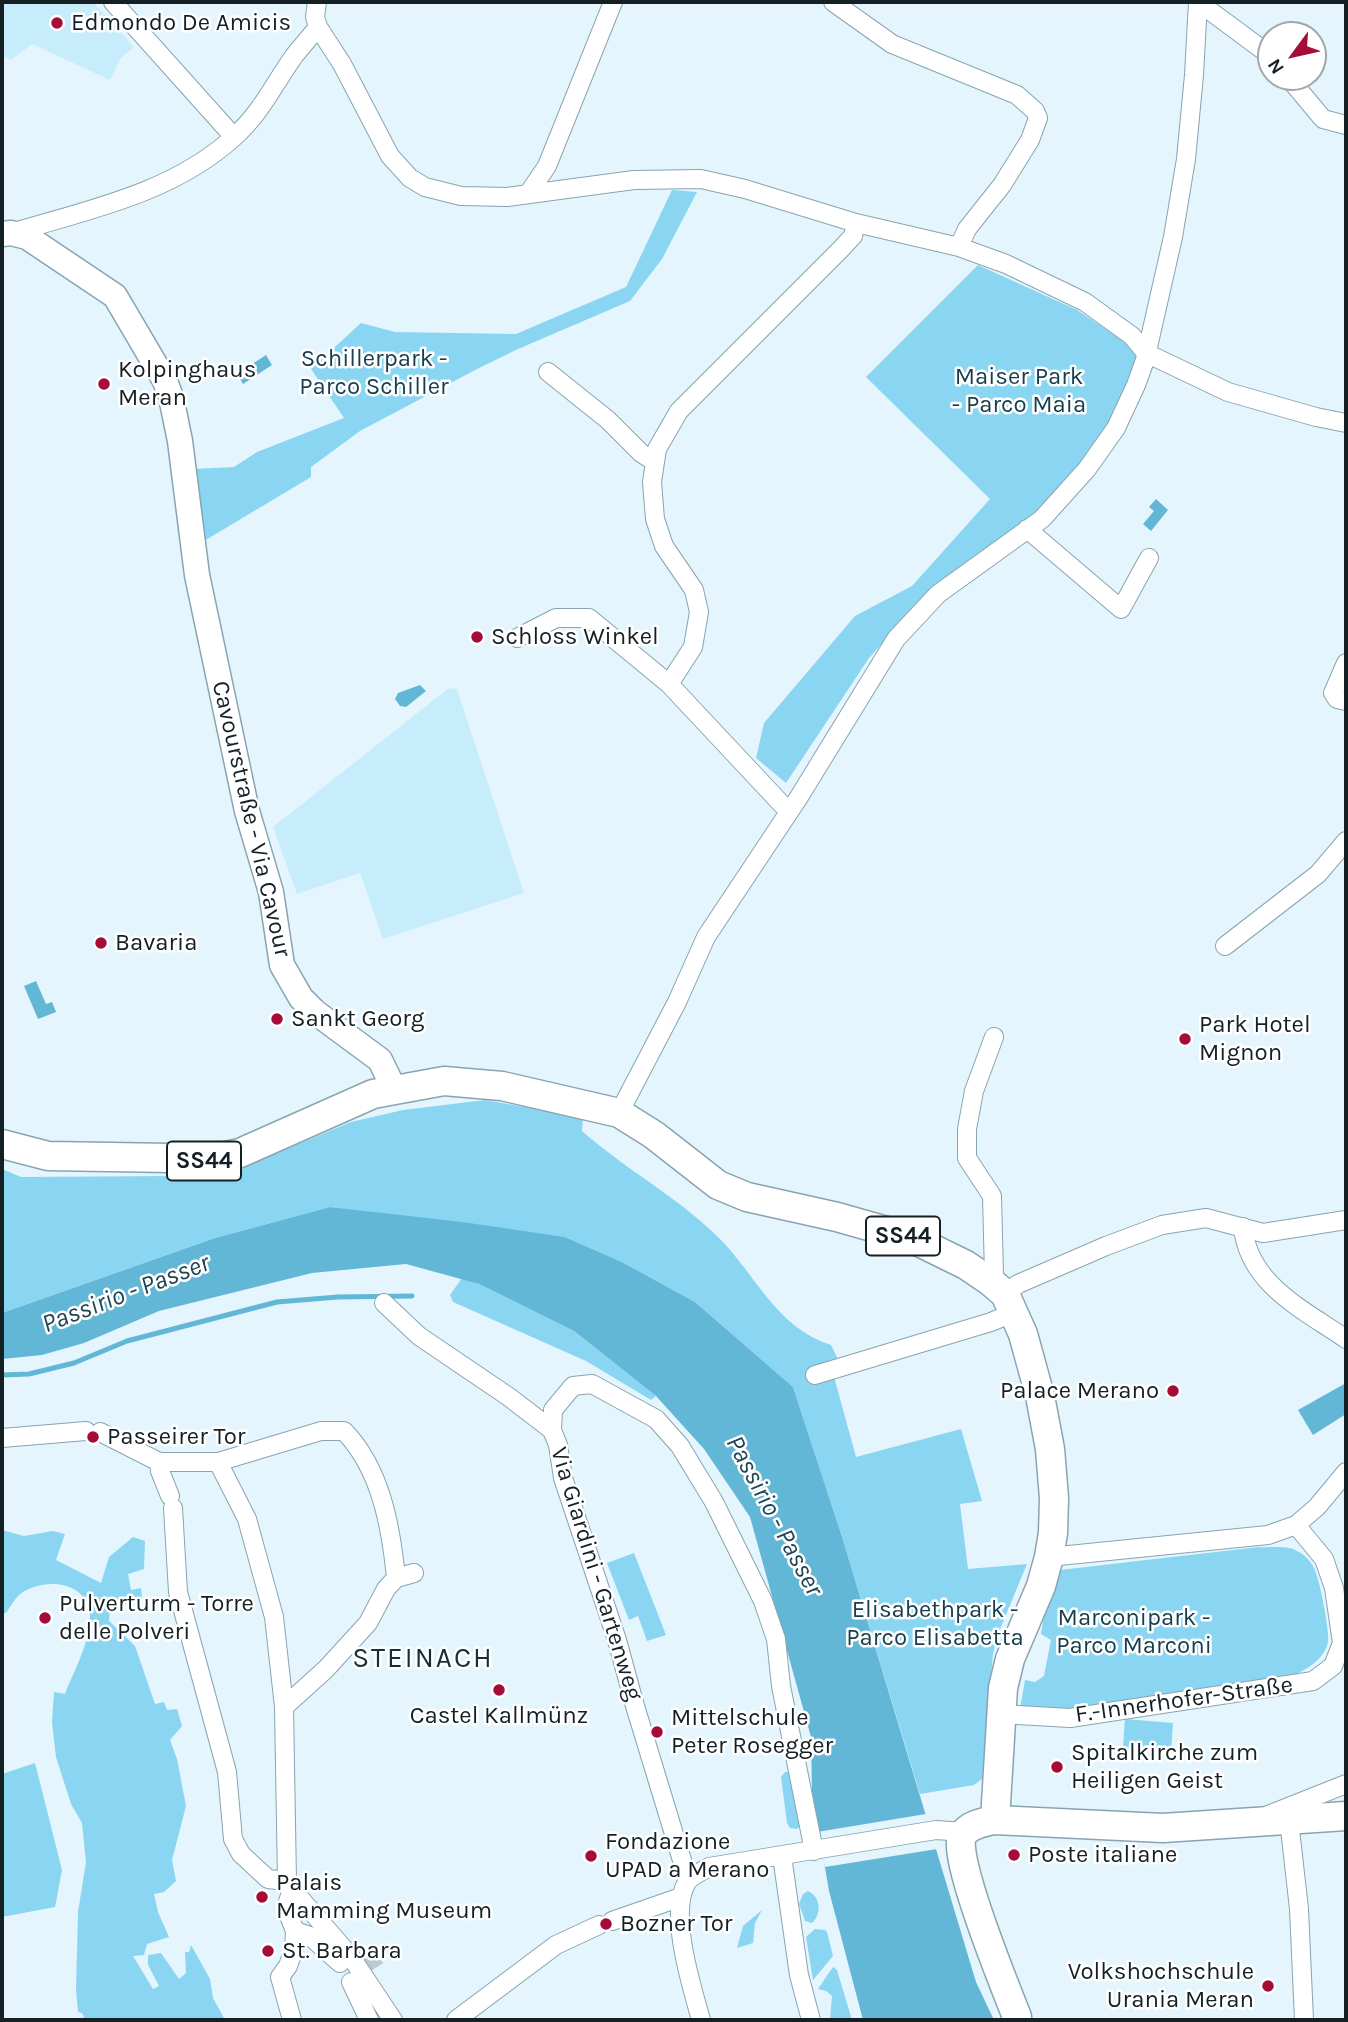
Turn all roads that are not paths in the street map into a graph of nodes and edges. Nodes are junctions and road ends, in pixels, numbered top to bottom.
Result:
1 (113, 2) edge
2 (317, 2) edge
3 (613, 2) edge
4 (833, 2) edge
5 (1198, 2) edge
6 (318, 27) junction
7 (1257, 46) edge
8 (1300, 91) edge
9 (1346, 125) edge
10 (234, 137) junction
11 (528, 194) junction
12 (856, 223) junction
13 (6, 233) edge
14 (959, 247) junction
15 (1146, 353) junction
16 (548, 372) dead end
17 (1346, 423) edge
18 (655, 462) junction
19 (1027, 529) junction
20 (1149, 558) dead end
21 (517, 638) dead end
22 (1346, 663) edge
23 (669, 684) junction
24 (1346, 701) edge
25 (789, 812) junction
26 (1346, 841) edge
27 (1225, 946) dead end
28 (994, 1037) dead end
29 (394, 1088) junction
30 (619, 1113) junction
31 (2, 1144) edge
32 (1346, 1220) edge
33 (1243, 1227) junction
34 (1004, 1296) junction
35 (384, 1303) dead end
36 (1346, 1339) edge
37 (815, 1375) dead end
38 (552, 1430) junction
39 (2, 1437) edge
40 (159, 1462) junction
41 (218, 1462) junction
42 (1346, 1472) edge
43 (1296, 1525) junction
44 (1049, 1557) junction
45 (414, 1573) dead end
46 (391, 1583) junction
47 (284, 1707) junction
48 (1000, 1714) junction
49 (1346, 1784) edge
50 (1346, 1816) edge
51 (995, 1820) junction
52 (1289, 1820) junction
53 (1251, 1822) junction
54 (965, 1832) junction
55 (818, 1850) junction
56 (782, 1856) junction
57 (289, 1885) junction
58 (685, 1888) junction
59 (295, 1931) junction
60 (340, 1963) dead end
61 (351, 1982) dead end
62 (1017, 2017) dead end
63 (292, 2020) edge
64 (369, 2020) edge
65 (393, 2020) edge
66 (456, 2020) edge
67 (701, 2020) edge
68 (811, 2020) edge
69 (1304, 2020) edge

1 - 10 street
2 - 6 street
3 - 11 street
4 - 14 street
5 - 7 street
5 - 15 street
6 - 10 street
6 - 11 street
8 - 9 street
10 - 13 street
11 - 12 street
12 - 14 street
12 - 18 street
13 - 29 street, Cavourstraße - Via Cavour
14 - 15 street
15 - 17 street
15 - 19 street
16 - 18 street
18 - 23 street
19 - 20 street
19 - 25 street
21 - 23 street
22 - 24 street
23 - 25 street
25 - 30 street
26 - 27 street
28 - 34 street
29 - 30 main road, SS44
29 - 31 main road, SS44
30 - 34 main road, SS44
32 - 33 street
33 - 34 street
33 - 36 street
34 - 37 street
34 - 44 main road
35 - 38 street, Via Giardini - Gartenweg
38 - 55 street
38 - 58 street, Via Giardini - Gartenweg
39 - 40 street
40 - 41 street
40 - 57 street
41 - 46 street
41 - 47 street
42 - 43 street
43 - 44 street
43 - 48 street, F.-Innerhofer-Straße
44 - 48 main road
45 - 46 street
46 - 47 street
47 - 57 street
48 - 51 main road
49 - 53 street
50 - 52 main road
51 - 53 main road
51 - 54 main road
52 - 53 main road
52 - 69 street
54 - 55 street
54 - 62 main road
55 - 56 street
56 - 58 street
56 - 68 street
57 - 59 street
57 - 65 street
58 - 66 street
58 - 67 street, Via Giardini - Gartenweg
59 - 60 street
59 - 63 street
61 - 64 street

